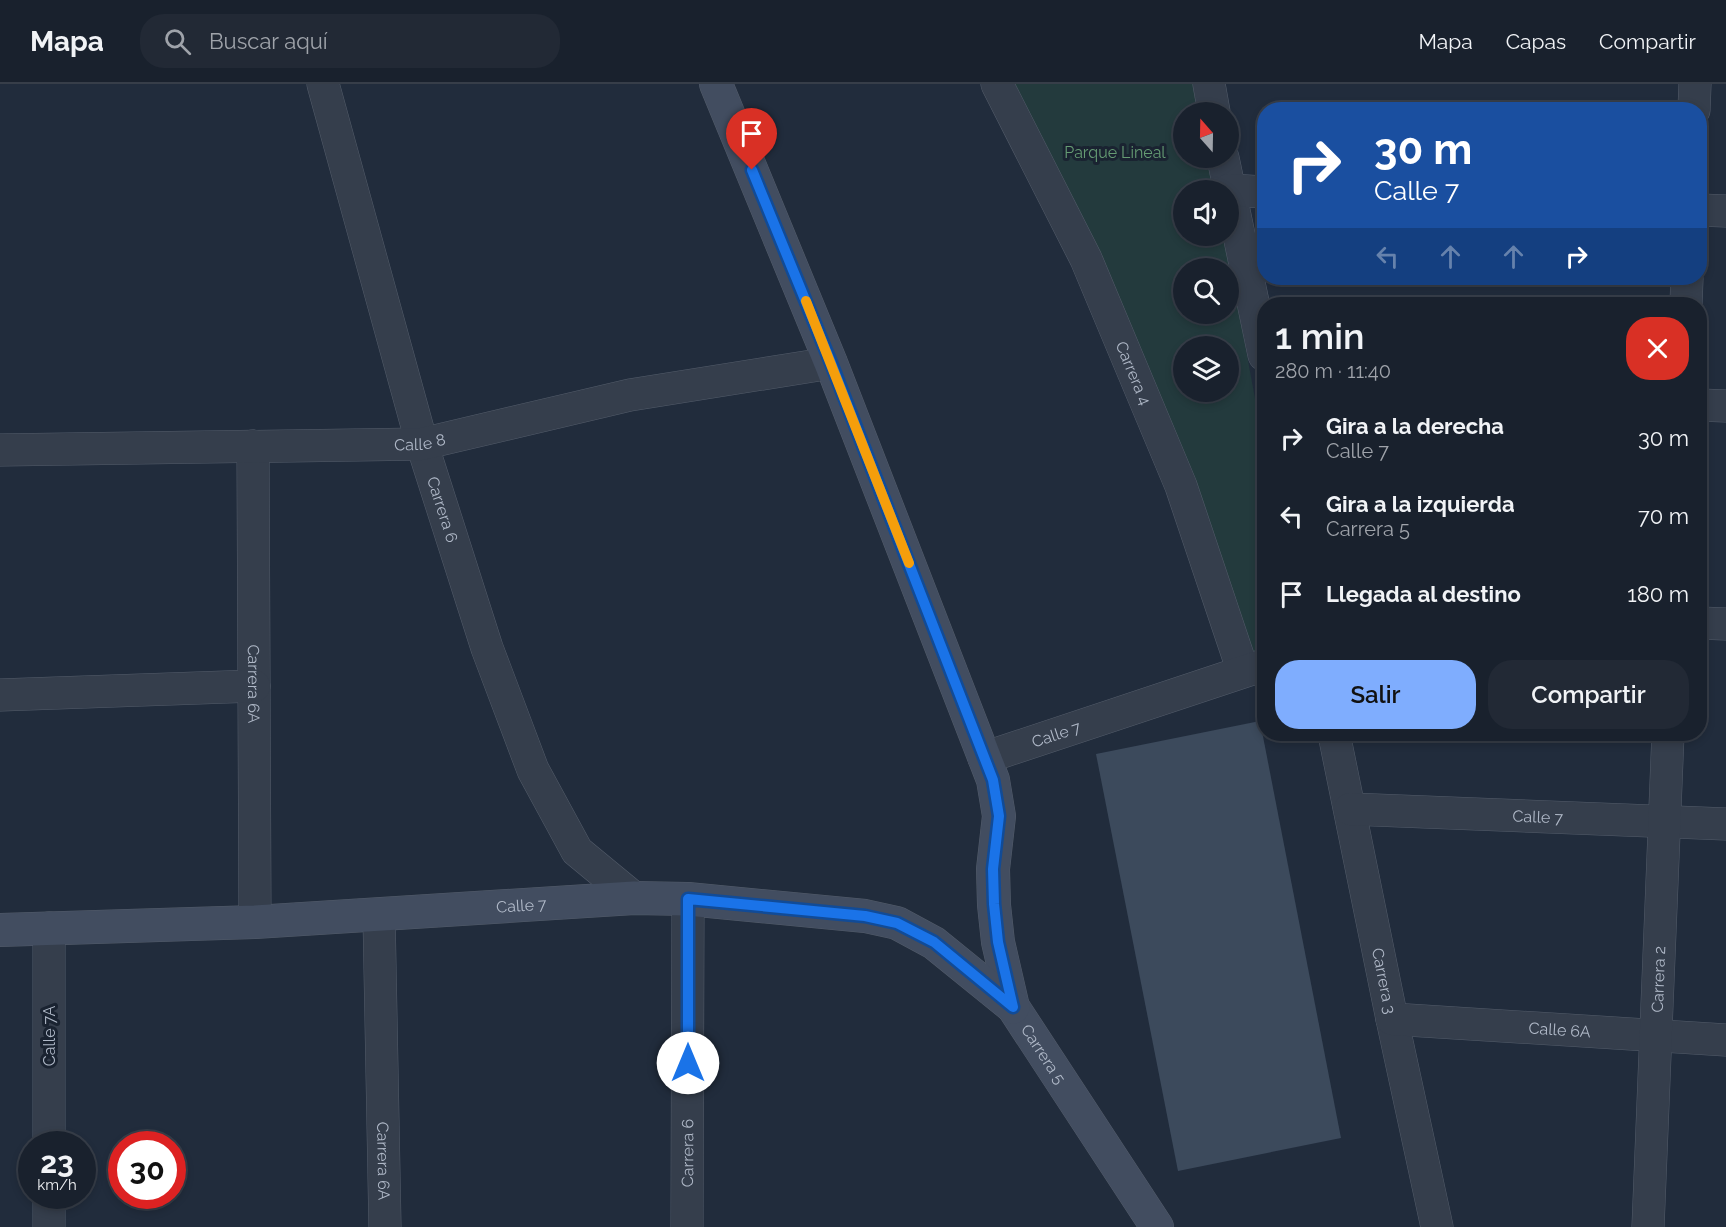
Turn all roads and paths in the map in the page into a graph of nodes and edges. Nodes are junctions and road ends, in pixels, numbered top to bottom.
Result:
1 (323, 84) edge
2 (716, 84) edge
3 (998, 84) edge
4 (1209, 84) edge
5 (1695, 84) edge
6 (1212, 102) edge
7 (1694, 102) edge
8 (1239, 191) edge
9 (1257, 192) edge
10 (1707, 210) edge
11 (1726, 211) edge
12 (1239, 237) edge
13 (1257, 322) edge
14 (831, 363) junction
15 (1707, 405) edge
16 (1726, 406) edge
17 (422, 444) junction
18 (253, 446) junction
19 (0, 450) edge
20 (1707, 623) edge
21 (1726, 624) edge
22 (1254, 668) edge
23 (254, 686) junction
24 (0, 695) edge
25 (1335, 741) edge
26 (1668, 741) edge
27 (984, 758) junction
28 (1350, 809) junction
29 (1664, 822) junction
30 (1726, 824) edge
31 (634, 898) junction
32 (688, 899) junction
33 (379, 915) junction
34 (255, 922) junction
35 (49, 928) junction
36 (0, 930) edge
37 (1013, 1007) junction
38 (1392, 1019) junction
39 (1655, 1036) junction
40 (1726, 1040) edge
41 (49, 1131) edge
42 (49, 1209) edge
43 (49, 1227) edge
44 (385, 1227) edge
45 (687, 1227) edge
46 (1157, 1227) edge
47 (1437, 1227) edge
48 (1648, 1227) edge

1 - 17 street, Carrera 6
2 - 14 street, Carrera 5
3 - 22 street, Carrera 4
4 - 6 street
5 - 7 street
8 - 9 street
10 - 11 street
12 - 13 street
14 - 17 street, Calle 8
14 - 27 street, Carrera 5
15 - 16 street
17 - 18 street, Calle 8
17 - 31 street, Carrera 6
18 - 19 street, Calle 8
18 - 23 street, Carrera 6A
20 - 21 street
22 - 27 street, Calle 7
23 - 24 street
23 - 34 street, Carrera 6A
25 - 28 street, Carrera 3
26 - 29 street, Carrera 2
27 - 37 street, Carrera 5
28 - 29 street, Calle 7
28 - 38 street, Carrera 3
29 - 30 street, Calle 7
29 - 39 street, Carrera 2
31 - 32 street, Calle 7
31 - 33 street, Calle 7
32 - 37 street, Calle 7
32 - 45 street, Carrera 6
33 - 34 street, Calle 7
33 - 44 street, Carrera 6A
34 - 35 street, Calle 7
35 - 36 street, Calle 7
35 - 41 street, Calle 7A
37 - 46 street, Carrera 5
38 - 39 street, Calle 6A
38 - 47 street, Carrera 3
39 - 40 street, Calle 6A
39 - 48 street, Carrera 2
42 - 43 street

